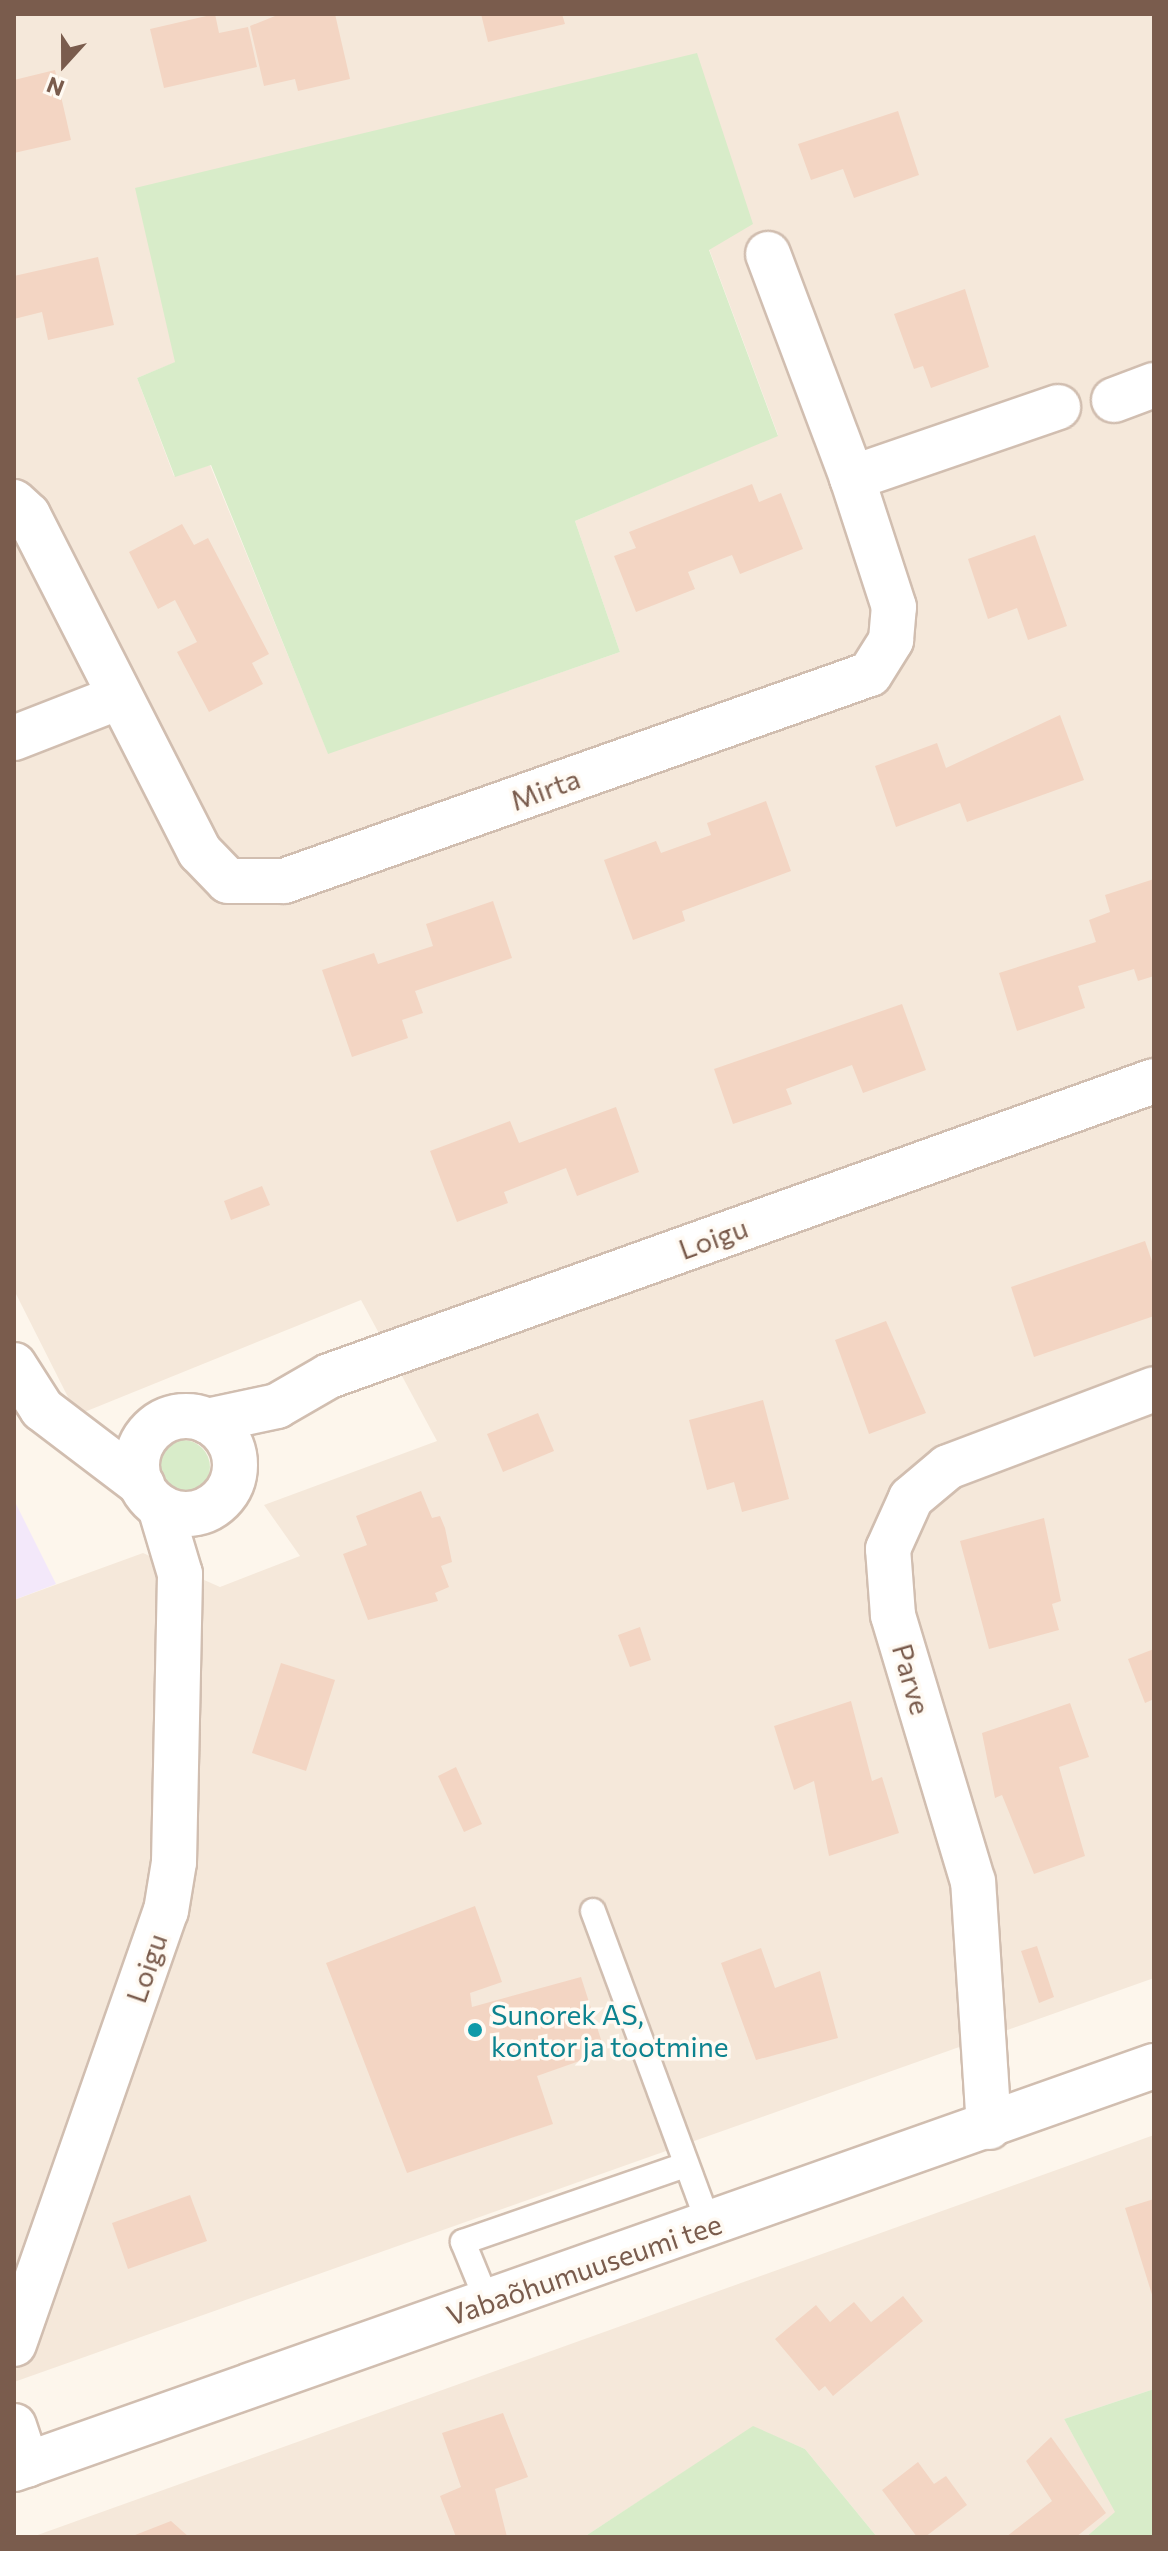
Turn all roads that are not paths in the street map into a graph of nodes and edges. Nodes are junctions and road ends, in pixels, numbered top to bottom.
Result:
1 (768, 254) dead end
2 (1154, 385) edge
3 (1114, 400) dead end
4 (1058, 407) dead end
5 (852, 478) junction
6 (14, 502) edge
7 (119, 697) junction
8 (14, 738) edge
9 (1154, 1081) edge
10 (14, 1365) edge
11 (1154, 1389) edge
12 (277, 1406) junction
13 (207, 1421) junction
14 (156, 1427) junction
15 (78, 1437) junction
16 (235, 1460) junction
17 (151, 1496) junction
18 (218, 1503) junction
19 (180, 1574) junction
20 (593, 1911) dead end
21 (1154, 2066) edge
22 (989, 2127) junction
23 (685, 2165) junction
24 (709, 2225) junction
25 (488, 2303) junction
26 (14, 2344) edge
27 (18, 2453) edge

1 - 5 street, Mirta
2 - 3 street
4 - 5 street
5 - 7 street, Mirta
6 - 7 street, Mirta
7 - 8 street
9 - 12 street, Loigu
10 - 15 street
11 - 22 street, Parve
12 - 13 street, Loigu
12 - 16 street, Loigu
13 - 14 street
13 - 16 street
14 - 15 street
14 - 17 street
15 - 17 street
16 - 18 street
17 - 18 street
17 - 19 street, Loigu
18 - 19 street, Loigu
19 - 26 street, Loigu
20 - 23 lane
21 - 22 street, Vabaõhumuuseumi tee
22 - 24 street, Vabaõhumuuseumi tee
23 - 24 lane
23 - 25 lane
24 - 25 street, Vabaõhumuuseumi tee
25 - 27 street, Vabaõhumuuseumi tee

